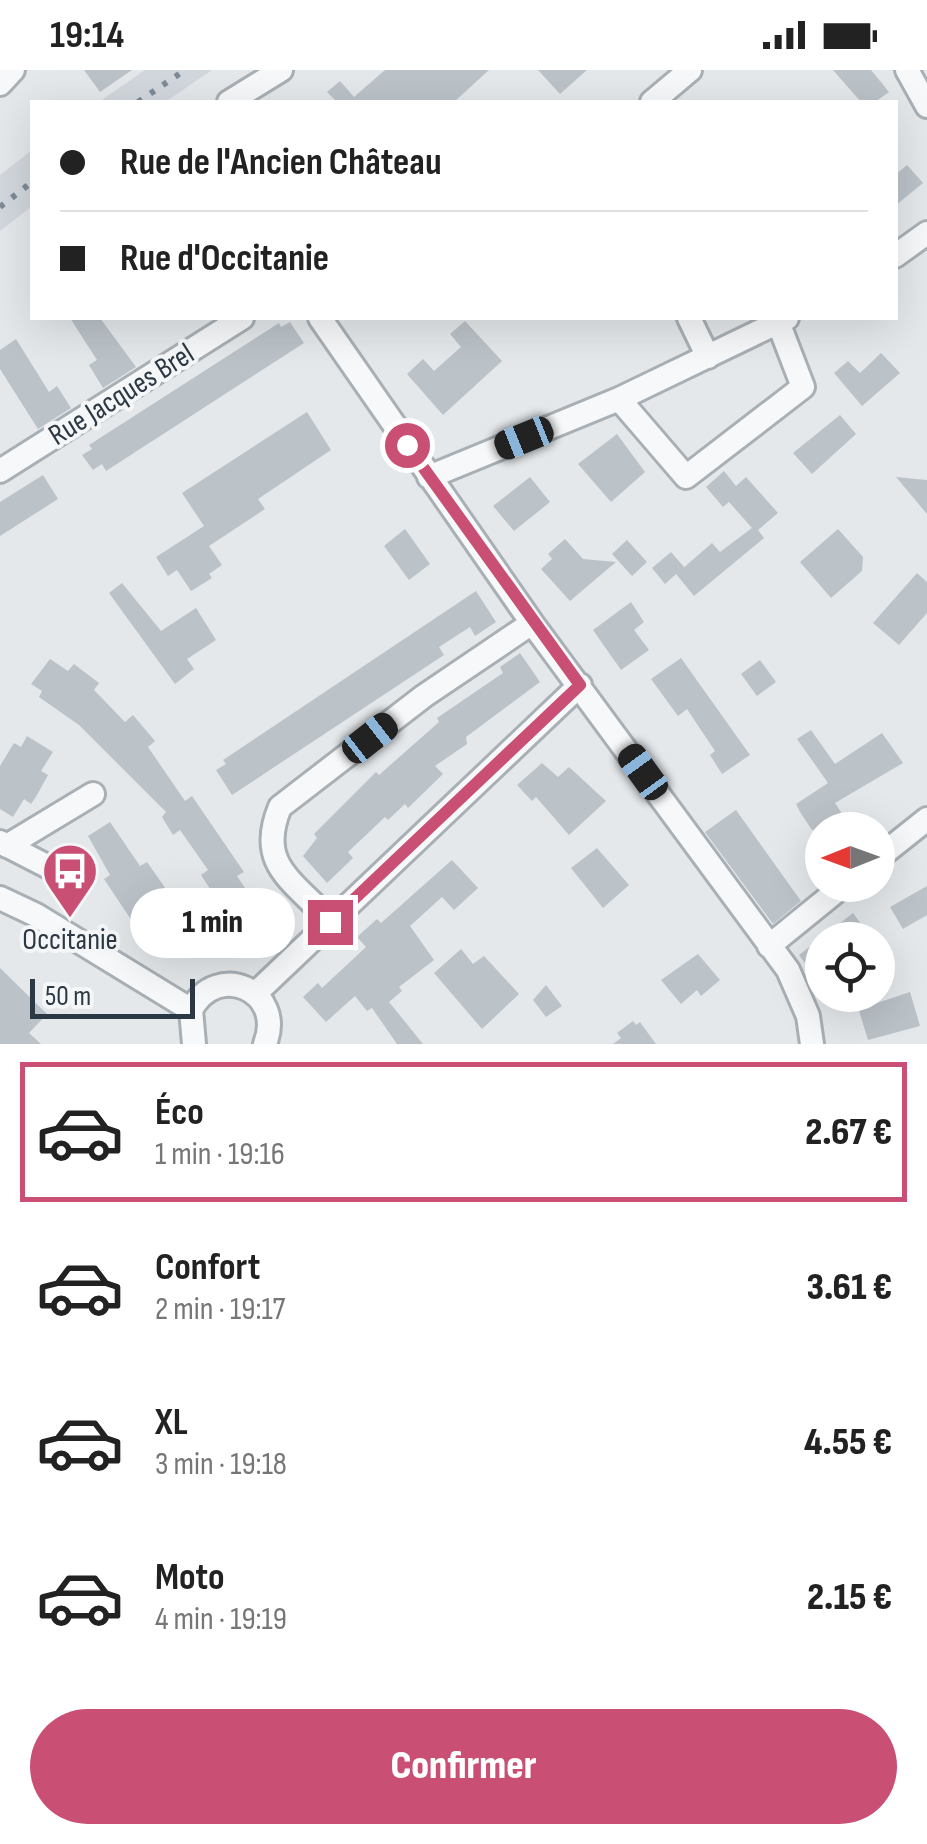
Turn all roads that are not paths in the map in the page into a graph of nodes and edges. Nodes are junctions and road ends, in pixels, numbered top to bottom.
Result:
1 (13, 70) edge
2 (280, 70) edge
3 (690, 70) edge
4 (908, 70) edge
5 (0, 84) edge
6 (232, 100) edge
7 (654, 100) edge
8 (927, 106) edge
9 (927, 234) edge
10 (898, 254) edge
11 (239, 320) edge
12 (321, 320) edge
13 (690, 320) edge
14 (782, 320) edge
15 (708, 357) junction
16 (619, 399) junction
17 (0, 471) edge
18 (429, 477) junction
19 (532, 622) junction
20 (580, 685) junction
21 (93, 794) dead end
22 (927, 819) edge
23 (4, 844) edge
24 (895, 844) edge
25 (76, 880) dead end
26 (0, 898) edge
27 (823, 902) edge
28 (330, 922) junction
29 (769, 946) junction
30 (256, 992) junction
31 (191, 1010) junction
32 (267, 1043) edge
33 (194, 1044) edge
34 (812, 1044) edge

1 - 5 street
2 - 6 street
3 - 7 street
4 - 8 street
9 - 10 street
11 - 17 street, Rue Jacques Brel
12 - 18 street
13 - 15 street
14 - 15 street
14 - 16 street
15 - 16 street
16 - 18 street
18 - 19 street
19 - 20 street
19 - 28 street
20 - 28 street
20 - 29 street
21 - 23 street
22 - 24 street
23 - 25 street
26 - 31 street
27 - 29 street
28 - 30 street
29 - 34 street
30 - 31 street
30 - 32 street
31 - 33 street

